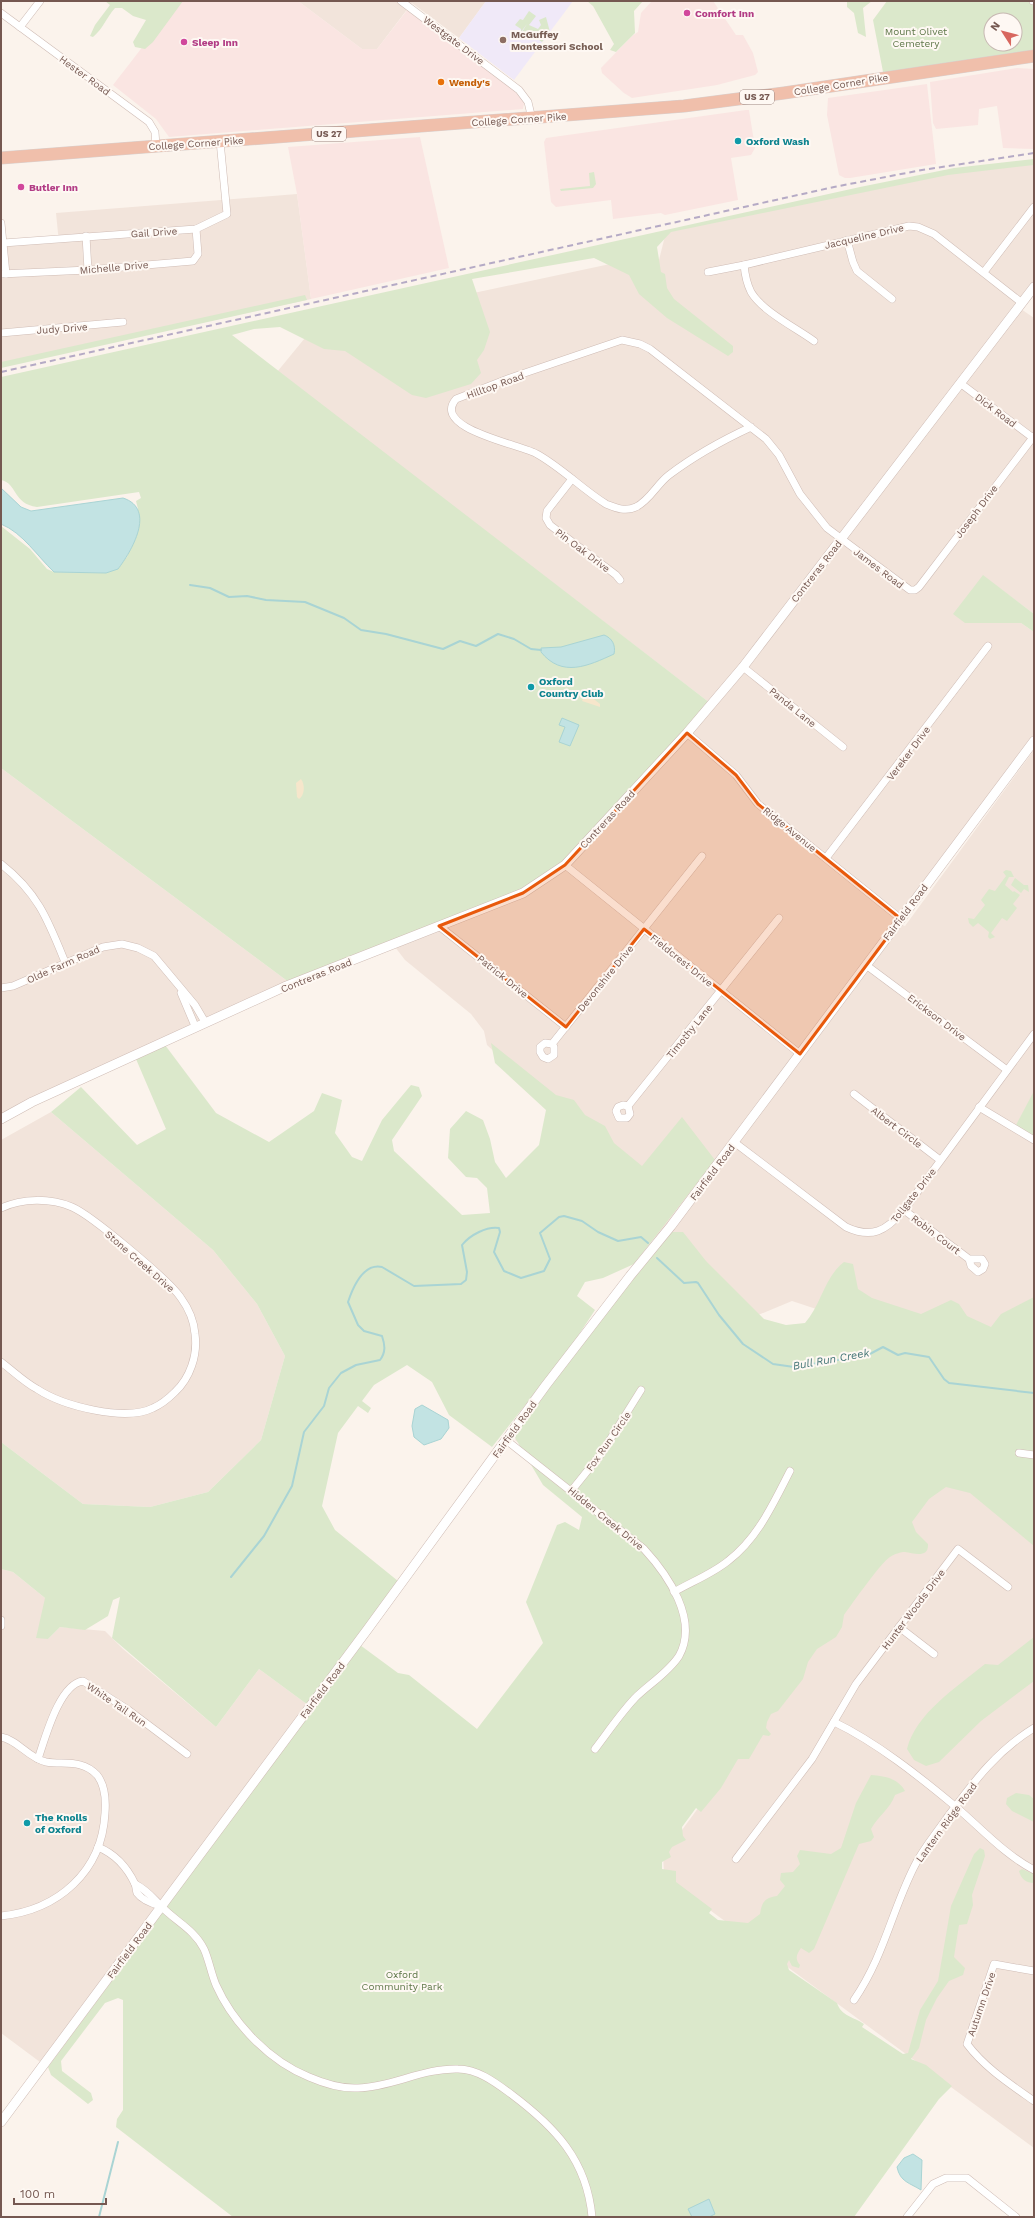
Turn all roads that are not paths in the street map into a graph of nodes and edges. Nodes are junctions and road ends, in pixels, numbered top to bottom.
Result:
1 (40, 1) edge
2 (401, 1) edge
3 (1, 13) edge
4 (20, 27) junction
5 (1034, 56) edge
6 (532, 119) junction
7 (220, 141) junction
8 (156, 146) junction
9 (1, 158) edge
10 (1034, 207) edge
11 (1, 223) edge
12 (196, 229) junction
13 (86, 236) junction
14 (847, 240) junction
15 (3, 242) junction
16 (744, 265) junction
17 (88, 270) junction
18 (708, 272) dead end
19 (984, 272) junction
20 (4, 274) edge
21 (1034, 287) edge
22 (892, 299) dead end
23 (1022, 303) junction
24 (123, 322) dead end
25 (1, 333) edge
26 (814, 341) dead end
27 (960, 383) junction
28 (752, 428) junction
29 (1033, 437) edge
30 (572, 479) junction
31 (841, 539) junction
32 (620, 580) dead end
33 (919, 587) joint
34 (988, 646) dead end
35 (743, 667) junction
36 (687, 733) junction
37 (1034, 741) edge
38 (843, 747) dead end
39 (702, 856) dead end
40 (826, 858) junction
41 (1, 864) edge
42 (565, 865) junction
43 (779, 918) dead end
44 (901, 918) junction
45 (439, 926) junction
46 (644, 929) junction
47 (65, 962) junction
48 (866, 965) junction
49 (1, 988) edge
50 (180, 989) junction
51 (720, 991) junction
52 (205, 1022) junction
53 (195, 1026) junction
54 (566, 1027) junction
55 (1034, 1034) edge
56 (552, 1044) dead end
57 (800, 1054) junction
58 (1007, 1070) junction
59 (854, 1094) dead end
60 (628, 1106) dead end
61 (979, 1107) junction
62 (1, 1119) edge
63 (1034, 1140) edge
64 (734, 1142) junction
65 (940, 1160) junction
66 (1, 1208) edge
67 (904, 1210) junction
68 (969, 1259) dead end
69 (1, 1362) edge
70 (641, 1390) dead end
71 (506, 1440) junction
72 (1019, 1452) dead end
73 (1034, 1455) edge
74 (790, 1471) dead end
75 (572, 1490) junction
76 (1008, 1587) dead end
77 (674, 1592) junction
78 (1, 1620) edge
79 (1, 1626) edge
80 (899, 1627) junction
81 (934, 1654) dead end
82 (834, 1722) junction
83 (1034, 1728) edge
84 (1, 1737) edge
85 (595, 1749) dead end
86 (187, 1754) dead end
87 (38, 1759) junction
88 (956, 1807) junction
89 (98, 1847) junction
90 (736, 1859) dead end
91 (1034, 1870) edge
92 (161, 1906) junction
93 (1, 1916) edge
94 (1034, 1971) edge
95 (854, 2000) dead end
96 (1034, 2101) edge
97 (1, 2122) edge
98 (592, 2217) edge
99 (908, 2217) edge
100 (1015, 2217) edge

1 - 4 street
2 - 6 street, Westgate Drive
3 - 4 street, Hester Road
4 - 8 street, Hester Road
5 - 6 highway, College Corner Pike / US 27
6 - 7 highway, College Corner Pike / US 27
7 - 8 highway, College Corner Pike / US 27
7 - 12 street, Gail Drive
8 - 9 highway, College Corner Pike / US 27
10 - 19 street
11 - 15 street
12 - 13 street, Gail Drive
12 - 17 street, Michelle Drive
13 - 15 street, Gail Drive
13 - 17 street
14 - 16 street, Jacqueline Drive
14 - 19 street, Jacqueline Drive
14 - 22 street
15 - 20 street
16 - 18 street, Jacqueline Drive
16 - 26 street
17 - 20 street, Michelle Drive
19 - 23 street, Jacqueline Drive
21 - 23 street, Contreras Road
23 - 27 street, Contreras Road
24 - 25 street, Judy Drive
27 - 29 street, Dick Road
27 - 31 street, Contreras Road
28 - 30 street, Hilltop Road
28 - 30 street, Hilltop Road
28 - 31 street, Hilltop Road
29 - 33 street, Joseph Drive
30 - 32 street, Pin Oak Drive
31 - 33 street, James Road
31 - 35 street, Contreras Road
34 - 40 street, Vereker Drive
35 - 36 street, Contreras Road
35 - 38 street, Panda Lane
36 - 40 street, Ridge Avenue
36 - 42 street, Contreras Road
37 - 44 street, Fairfield Road
39 - 46 street, Devonshire Drive
40 - 44 street, Ridge Avenue
41 - 47 street
42 - 45 street, Contreras Road
42 - 46 street, Fieldcrest Drive
43 - 51 street, Timothy Lane
44 - 48 street, Fairfield Road
45 - 52 street, Contreras Road
45 - 54 street, Patrick Drive
46 - 51 street, Fieldcrest Drive
46 - 54 street, Devonshire Drive
47 - 49 street, Olde Farm Road
47 - 50 street, Olde Farm Road
48 - 57 street, Fairfield Road
48 - 58 street, Erickson Drive
50 - 52 street, Olde Farm Road
50 - 53 street, Olde Farm Road
51 - 57 street, Fieldcrest Drive
51 - 60 street, Timothy Lane
52 - 53 street, Contreras Road
53 - 62 street, Contreras Road
54 - 56 street, Devonshire Drive
55 - 58 street, Tollgate Drive
57 - 64 street, Fairfield Road
58 - 61 street, Tollgate Drive
59 - 65 street, Albert Circle
61 - 63 street
61 - 65 street, Tollgate Drive
64 - 67 street, Tollgate Drive
64 - 71 street, Fairfield Road
65 - 67 street, Tollgate Drive
66 - 69 street, Stone Creek Drive
67 - 68 street, Robin Court
70 - 75 street, Fox Run Circle
71 - 75 street, Hidden Creek Drive
71 - 92 street, Fairfield Road
72 - 73 street
74 - 77 street
75 - 77 street, Hidden Creek Drive
76 - 80 street, Hunter Woods Drive
77 - 85 street, Hidden Creek Drive
78 - 79 street
80 - 81 street
80 - 82 street, Hunter Woods Drive
82 - 88 street
82 - 90 street, Hunter Woods Drive
83 - 88 street, Lantern Ridge Road
84 - 87 street
86 - 87 street, White Tail Run
87 - 89 street
88 - 91 street
88 - 95 street, Lantern Ridge Road
89 - 92 street
89 - 93 street
92 - 97 street, Fairfield Road
92 - 98 street
94 - 96 street, Autumn Drive
99 - 100 street

